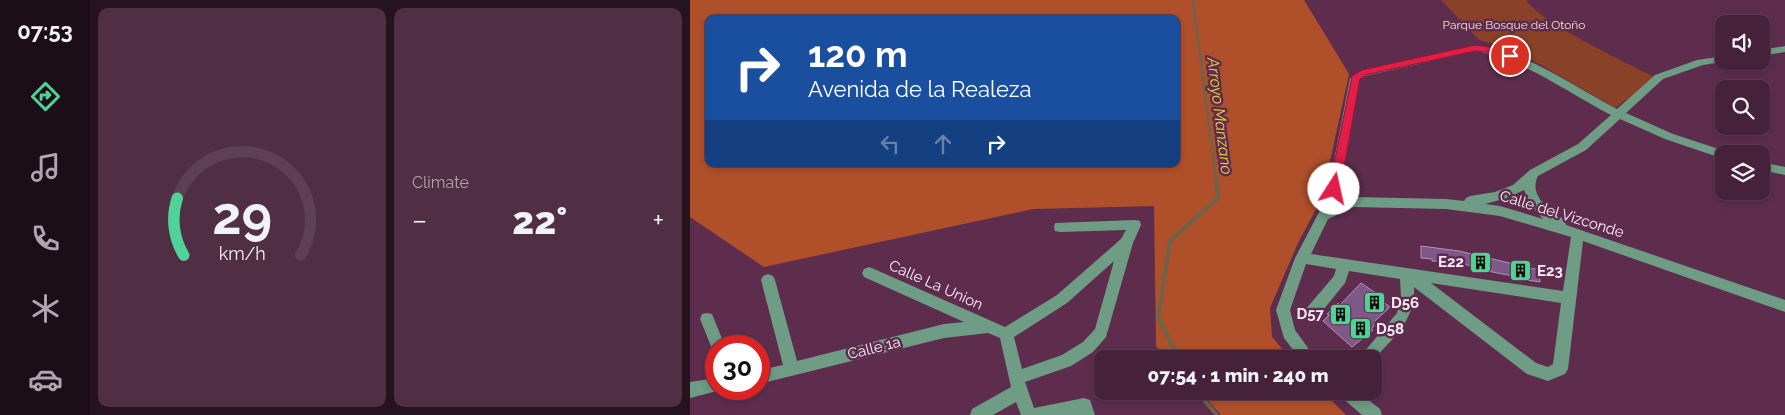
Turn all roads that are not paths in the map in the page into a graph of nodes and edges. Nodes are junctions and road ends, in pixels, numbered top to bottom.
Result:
1 (1785, 49) edge
2 (1770, 52) edge
3 (1715, 60) edge
4 (1619, 114) junction
5 (1715, 152) edge
6 (1770, 168) edge
7 (1785, 171) edge
8 (1534, 173) junction
9 (1334, 189) junction
10 (1353, 202) junction
11 (1446, 204) junction
12 (1324, 215) junction
13 (1060, 227) dead end
14 (1578, 234) junction
15 (1126, 243) junction
16 (1302, 258) junction
17 (1344, 265) junction
18 (869, 273) dead end
19 (1407, 273) junction
20 (768, 280) dead end
21 (1569, 298) junction
22 (1785, 306) edge
23 (1310, 315) dead end
24 (707, 319) dead end
25 (990, 326) junction
26 (1006, 334) junction
27 (714, 335) edge
28 (1302, 350) edge
29 (1374, 350) edge
30 (792, 370) junction
31 (770, 374) edge
32 (1018, 385) junction
33 (705, 387) edge
34 (690, 390) edge
35 (1356, 400) edge
36 (978, 415) edge
37 (1029, 415) edge
38 (1037, 415) edge
39 (1087, 415) edge
40 (1374, 415) edge

1 - 2 street
3 - 4 street
4 - 5 street
4 - 8 street
4 - 9 street
6 - 7 street
8 - 11 street
8 - 14 street
9 - 10 street
9 - 12 street
10 - 11 street, Calle del Vizconde
10 - 12 street, Calle del Vizconde
11 - 14 street, Calle del Vizconde
12 - 16 street
13 - 15 street
14 - 21 street
14 - 22 street, Calle del Vizconde
15 - 26 street
15 - 32 street
16 - 17 street
16 - 28 street
17 - 19 street
17 - 23 street
18 - 25 street, Calle La Union
19 - 21 street
19 - 21 street
19 - 29 street
20 - 30 street
24 - 27 street
25 - 26 street, Calle La Union
25 - 30 street, Calle 1a
26 - 32 street
30 - 31 street, Calle 1a
32 - 36 street
32 - 37 street
33 - 34 street
35 - 40 street
38 - 39 street

